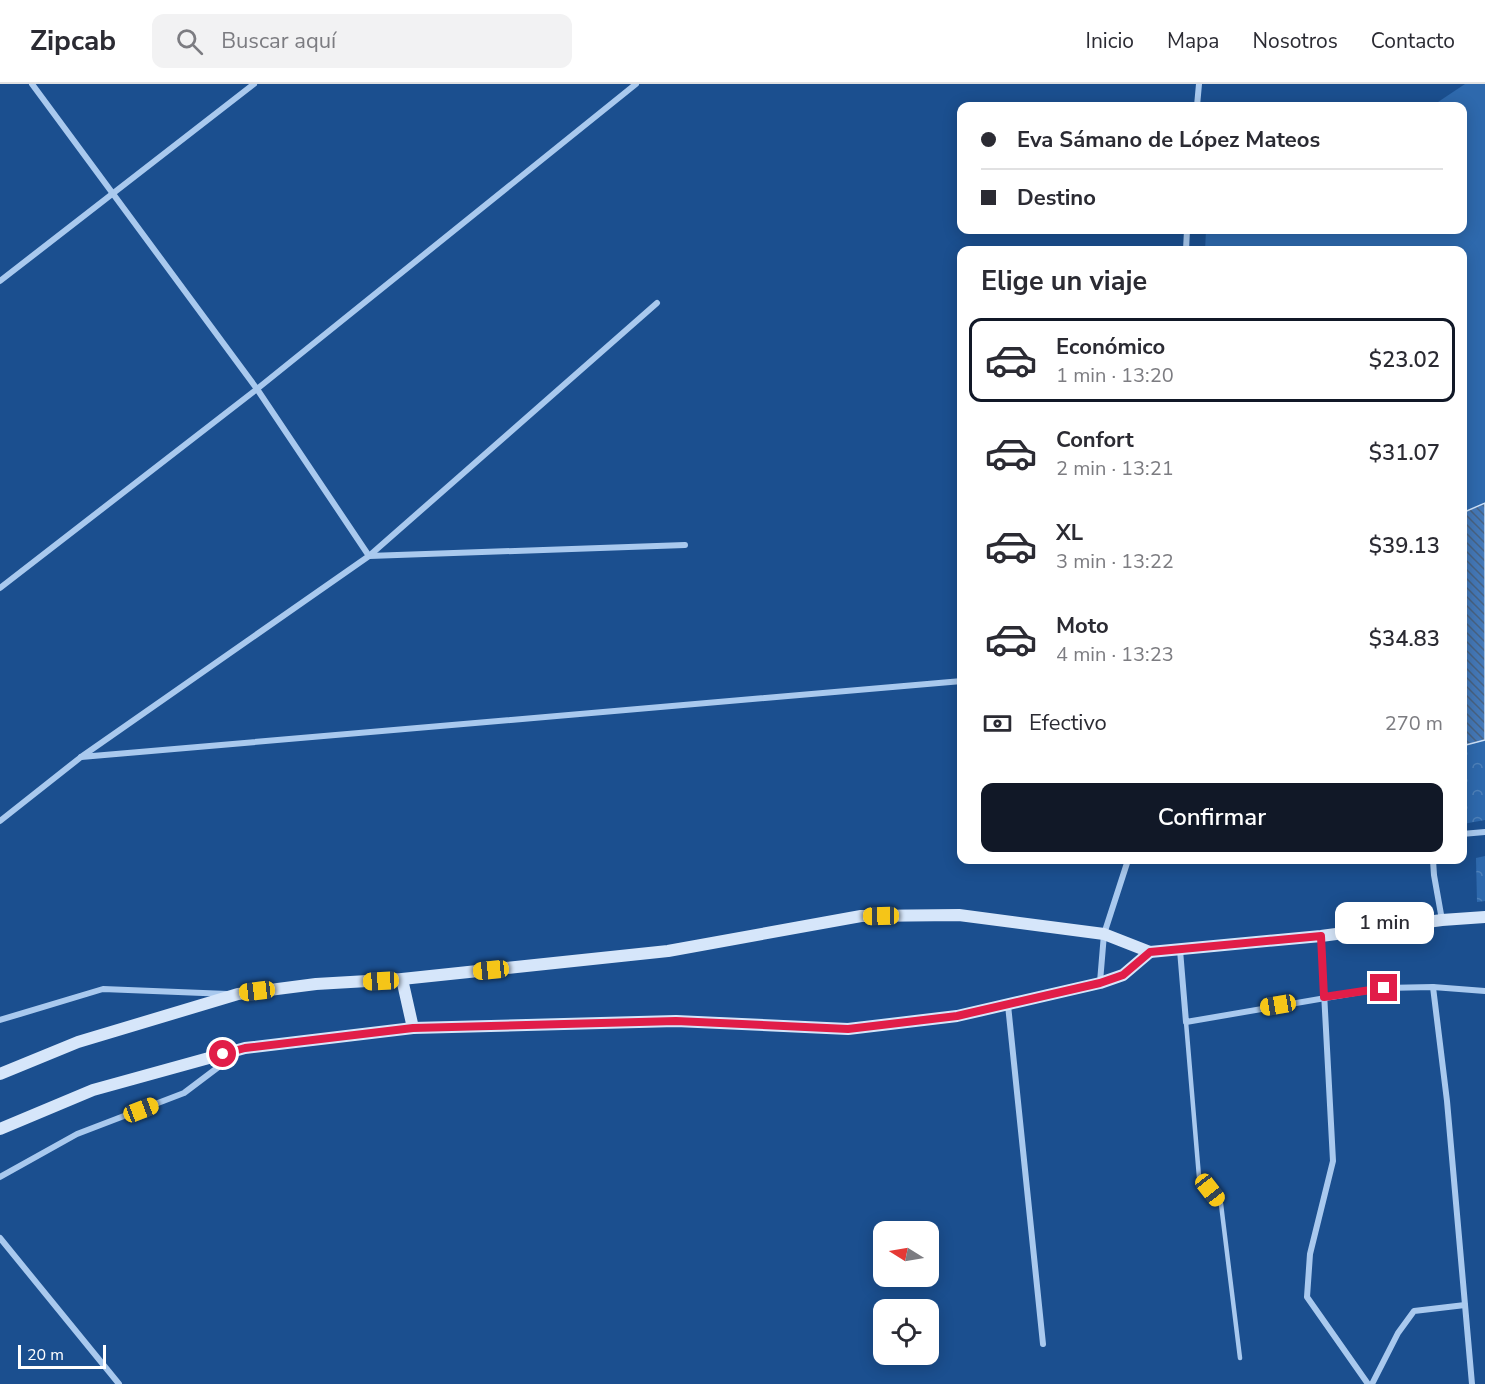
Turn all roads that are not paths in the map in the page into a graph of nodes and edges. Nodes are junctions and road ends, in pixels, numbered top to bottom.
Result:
1 (32, 84) edge
2 (254, 84) edge
3 (636, 84) edge
4 (1199, 84) edge
5 (1197, 102) edge
6 (114, 194) junction
7 (0, 281) edge
8 (657, 303) dead end
9 (257, 389) junction
10 (685, 545) dead end
11 (369, 556) junction
12 (0, 588) edge
13 (957, 681) edge
14 (81, 757) junction
15 (0, 821) edge
16 (1485, 832) edge
17 (1467, 834) edge
18 (1127, 864) edge
19 (1433, 864) edge
20 (1485, 916) edge
21 (1442, 920) junction
22 (1104, 934) junction
23 (1321, 936) junction
24 (1179, 948) junction
25 (1150, 952) junction
26 (402, 980) junction
27 (1100, 983) junction
28 (1433, 987) junction
29 (1485, 991) edge
30 (238, 994) junction
31 (1324, 997) junction
32 (1008, 1005) junction
33 (0, 1020) edge
34 (1186, 1022) junction
35 (413, 1028) junction
36 (245, 1048) junction
37 (0, 1074) edge
38 (0, 1129) edge
39 (0, 1177) edge
40 (0, 1238) edge
41 (1465, 1305) junction
42 (1043, 1344) dead end
43 (1240, 1358) dead end
44 (119, 1384) edge
45 (1370, 1384) edge
46 (1472, 1384) edge

1 - 6 street
2 - 6 street
3 - 9 street
4 - 5 street
6 - 7 street
6 - 9 street
8 - 11 street
9 - 11 street
9 - 12 street
10 - 11 street
11 - 14 street
13 - 14 street
14 - 15 street
16 - 17 street
18 - 22 street
19 - 21 street
20 - 21 main road
21 - 23 main road
22 - 25 main road
22 - 26 main road
22 - 27 street
23 - 24 main road
23 - 31 street
24 - 25 main road
24 - 34 street
25 - 27 main road
26 - 30 main road
26 - 35 main road
27 - 32 main road
28 - 29 street
28 - 31 street
28 - 41 street
30 - 33 street
30 - 37 main road
31 - 34 street
31 - 45 street
32 - 35 main road
32 - 42 street
34 - 43 lane
35 - 36 main road
36 - 38 main road
36 - 39 street
40 - 44 street
41 - 45 street
41 - 46 street

